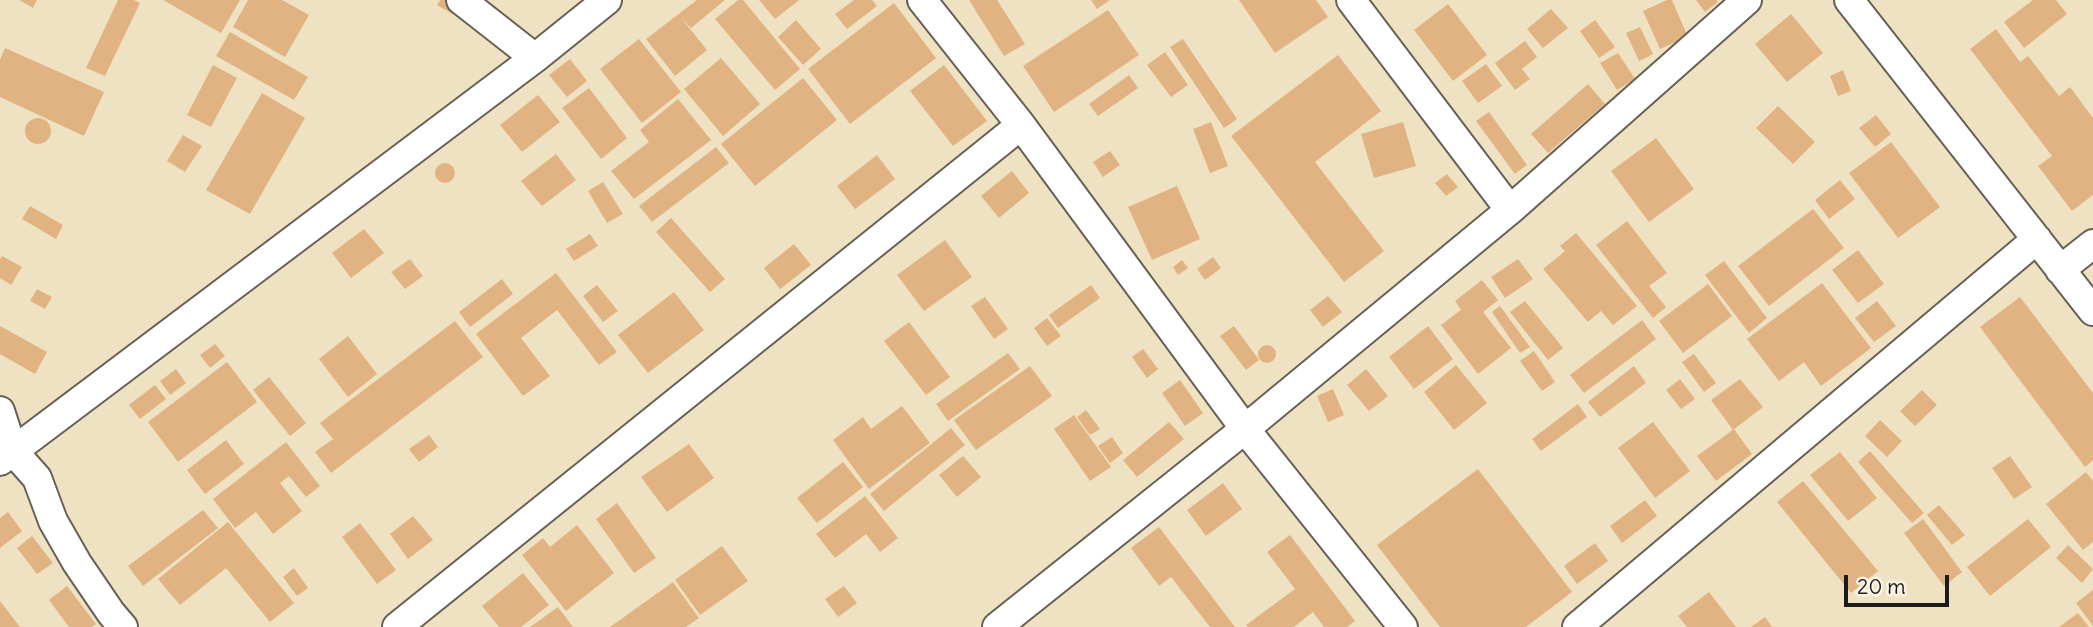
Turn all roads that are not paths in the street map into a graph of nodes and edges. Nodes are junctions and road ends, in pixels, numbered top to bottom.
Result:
1 (461, 0) edge
2 (607, 0) edge
3 (922, 0) edge
4 (1351, 0) edge
5 (1747, 0) edge
6 (1849, 0) edge
7 (535, 58) junction
8 (1021, 125) junction
9 (1510, 210) junction
10 (2037, 239) junction
11 (2093, 244) edge
12 (2060, 270) junction
13 (2093, 311) edge
14 (0, 411) edge
15 (1245, 429) junction
16 (6, 456) edge
17 (123, 627) edge
18 (397, 627) edge
19 (997, 627) edge
20 (1403, 627) edge
21 (1577, 627) edge

1 - 7 street
2 - 7 street
3 - 8 street
4 - 9 street
5 - 9 street
6 - 10 street
7 - 16 street
8 - 15 street
8 - 18 street
9 - 15 street
10 - 12 street
10 - 21 street
11 - 12 street
12 - 13 street
14 - 16 street
15 - 19 street
15 - 20 street
16 - 17 street

